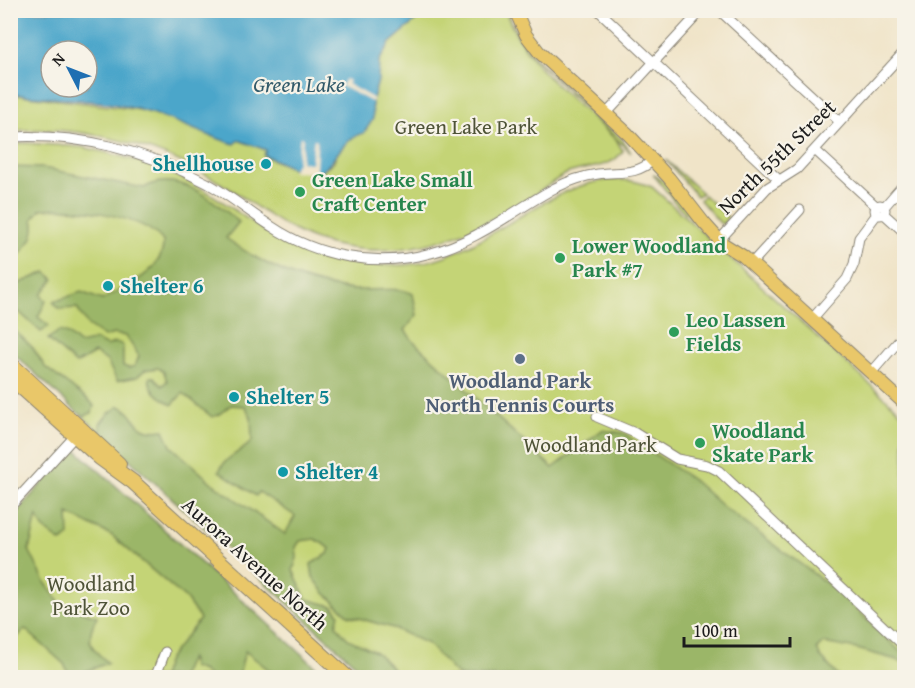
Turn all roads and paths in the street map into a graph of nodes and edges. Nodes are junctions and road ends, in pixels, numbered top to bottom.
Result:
1 (515, 10) edge
2 (598, 10) edge
3 (702, 10) edge
4 (719, 10) edge
5 (904, 52) edge
6 (653, 64) junction
7 (606, 114) junction
8 (840, 122) junction
9 (10, 137) edge
10 (815, 150) junction
11 (653, 160) junction
12 (778, 180) junction
13 (904, 184) edge
14 (800, 210) dead end
15 (880, 210) junction
16 (904, 232) edge
17 (727, 240) junction
18 (751, 264) junction
19 (812, 319) junction
20 (904, 336) edge
21 (11, 363) edge
22 (871, 373) junction
23 (11, 379) edge
24 (904, 403) edge
25 (597, 417) dead end
26 (75, 436) junction
27 (133, 482) junction
28 (11, 506) edge
29 (904, 646) edge
30 (165, 652) dead end
31 (155, 678) edge
32 (348, 678) edge

1 - 7 main road
2 - 6 street
3 - 6 street
4 - 8 street
5 - 8 street, North 55th Street
6 - 7 street
6 - 12 street
7 - 11 main road
8 - 10 street, North 55th Street
9 - 11 street
10 - 12 street, North 55th Street
10 - 15 street
11 - 17 main road
12 - 17 street, North 55th Street
13 - 15 street
14 - 18 street
15 - 16 street
15 - 19 street
17 - 18 main road
18 - 19 main road
19 - 22 main road
20 - 22 street
21 - 27 highway, Aurora Avenue North
22 - 24 main road
23 - 26 highway, Aurora Avenue North
25 - 29 street
26 - 27 highway, Aurora Avenue North
26 - 28 street
27 - 32 highway, Aurora Avenue North
30 - 31 street

